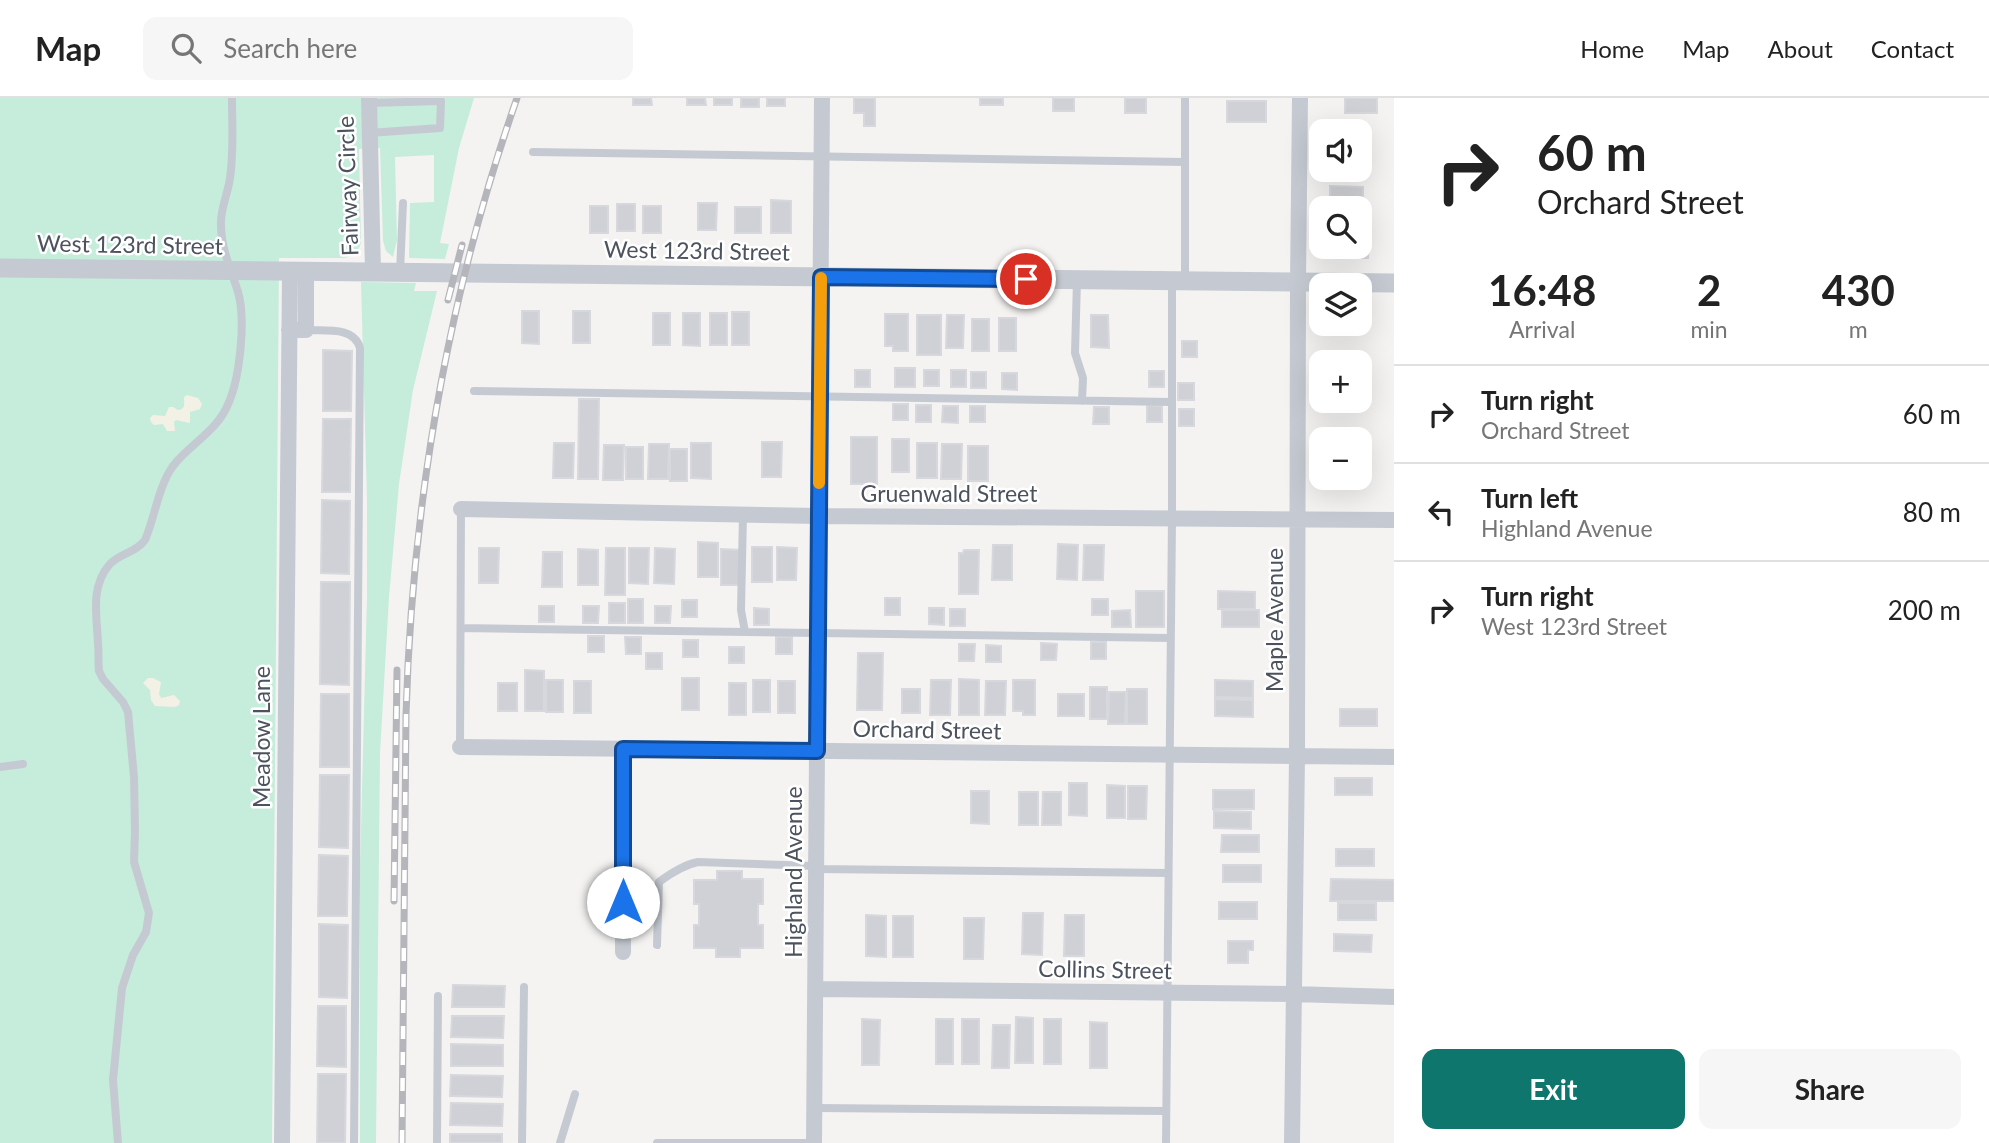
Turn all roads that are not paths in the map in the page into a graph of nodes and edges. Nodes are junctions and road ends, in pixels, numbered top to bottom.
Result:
1 (232, 98) edge
2 (822, 98) edge
3 (1185, 98) edge
4 (1300, 98) edge
5 (369, 101) edge
6 (369, 133) junction
7 (533, 152) dead end
8 (822, 158) junction
9 (1185, 162) junction
10 (403, 203) dead end
11 (0, 268) edge
12 (230, 271) junction
13 (298, 271) junction
14 (373, 272) junction
15 (400, 272) junction
16 (821, 277) junction
17 (1077, 280) junction
18 (1178, 281) junction
19 (1298, 282) junction
20 (1394, 283) edge
21 (298, 330) junction
22 (474, 391) dead end
23 (820, 396) junction
24 (1082, 401) junction
25 (1172, 402) junction
26 (461, 509) joint
27 (743, 514) junction
28 (819, 516) junction
29 (1172, 519) junction
30 (1298, 520) junction
31 (1394, 520) edge
32 (461, 628) junction
33 (745, 632) junction
34 (818, 633) junction
35 (1170, 638) junction
36 (460, 747) joint
37 (623, 749) junction
38 (817, 751) junction
39 (1169, 755) junction
40 (1297, 756) junction
41 (1394, 757) edge
42 (23, 764) dead end
43 (0, 767) edge
44 (816, 867) junction
45 (1168, 873) junction
46 (657, 945) dead end
47 (623, 952) dead end
48 (524, 987) dead end
49 (816, 989) junction
50 (1167, 993) junction
51 (1293, 994) junction
52 (438, 996) dead end
53 (1394, 997) edge
54 (575, 1094) dead end
55 (815, 1108) junction
56 (1166, 1111) junction
57 (118, 1143) edge
58 (282, 1143) edge
59 (354, 1143) edge
60 (437, 1143) edge
61 (522, 1143) edge
62 (560, 1143) edge
63 (657, 1143) edge
64 (813, 1143) edge
65 (1166, 1143) edge
66 (1292, 1143) edge

1 - 12 lane
2 - 8 street, Highland Avenue
3 - 9 lane
4 - 19 street, Maple Avenue
5 - 6 street, Fairway Circle
5 - 6 lane
6 - 14 street, Fairway Circle
7 - 8 lane
8 - 9 lane
8 - 16 street, Highland Avenue
9 - 18 lane
10 - 15 lane
11 - 12 street, West 123rd Street
12 - 13 street, West 123rd Street
12 - 57 lane
13 - 14 street, West 123rd Street
13 - 21 street, Meadow Lane
14 - 15 street, West 123rd Street
15 - 16 street, West 123rd Street
16 - 17 street, West 123rd Street
16 - 23 street, Highland Avenue
17 - 18 street, West 123rd Street
17 - 24 lane
18 - 19 street, West 123rd Street
18 - 25 lane
19 - 20 street, West 123rd Street
19 - 30 street, Maple Avenue
21 - 58 street, Meadow Lane
21 - 59 lane
22 - 23 lane
23 - 24 lane
23 - 28 street, Highland Avenue
24 - 25 lane
25 - 29 lane
26 - 27 street, Gruenwald Street
26 - 32 lane
27 - 28 street, Gruenwald Street
27 - 33 lane
28 - 29 street, Gruenwald Street
28 - 34 street, Highland Avenue
29 - 30 street, Gruenwald Street
29 - 35 lane
30 - 31 street, Gruenwald Street
30 - 40 street, Maple Avenue
32 - 33 lane
32 - 36 lane
33 - 34 lane
34 - 35 lane
34 - 38 street, Highland Avenue
35 - 39 lane
36 - 37 street, Orchard Street
37 - 38 street, Orchard Street
37 - 47 street
38 - 39 street, Orchard Street
38 - 44 street, Highland Avenue
39 - 40 street, Orchard Street
39 - 45 lane
40 - 41 street, Orchard Street
40 - 51 street, Maple Avenue
42 - 43 lane
44 - 45 lane
44 - 46 lane
44 - 49 street, Highland Avenue
45 - 50 lane
48 - 61 lane
49 - 50 street, Collins Street
49 - 55 street, Highland Avenue
50 - 51 street, Collins Street
50 - 56 lane
51 - 53 street, Collins Street
51 - 66 street, Maple Avenue
52 - 60 lane
54 - 62 lane
55 - 56 lane
55 - 64 street, Highland Avenue
56 - 65 lane
63 - 64 lane

